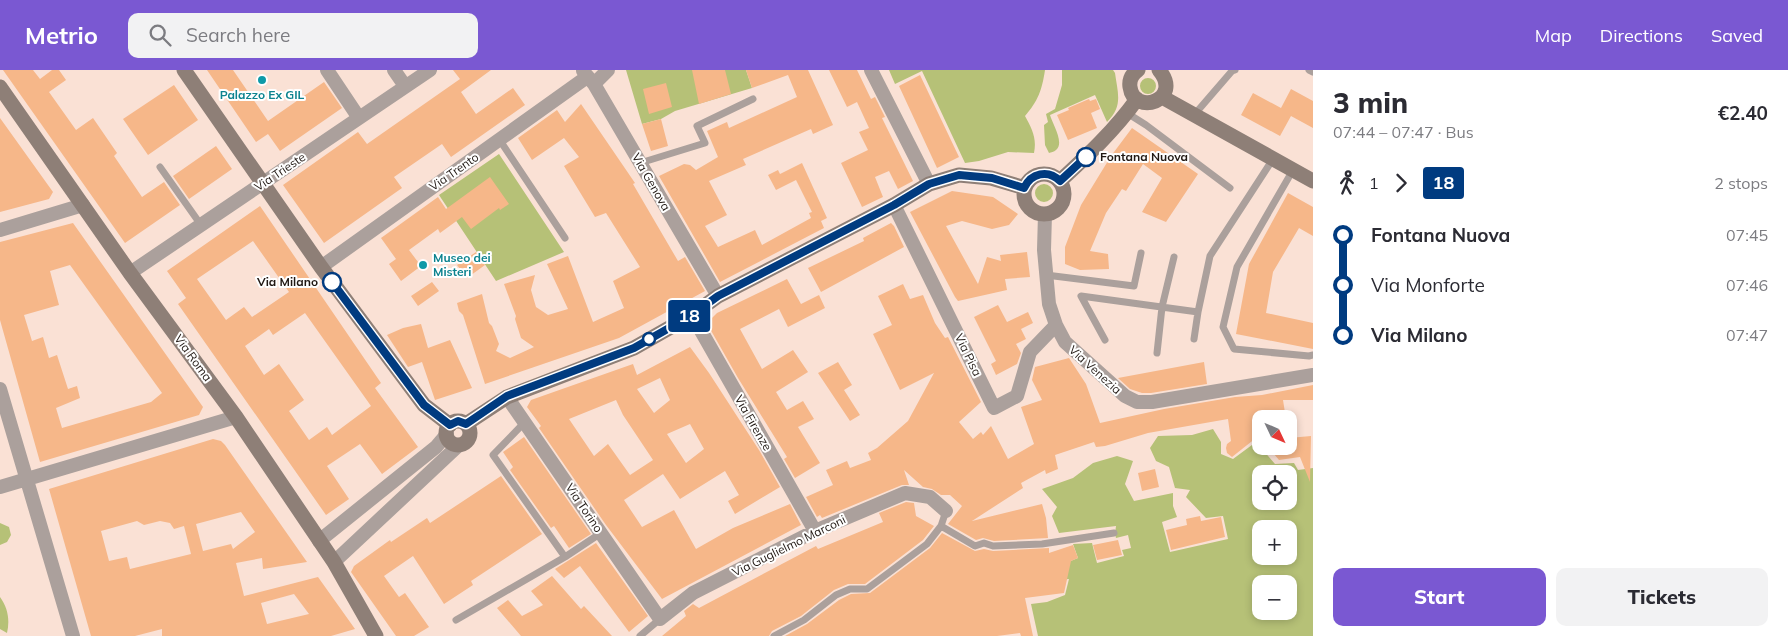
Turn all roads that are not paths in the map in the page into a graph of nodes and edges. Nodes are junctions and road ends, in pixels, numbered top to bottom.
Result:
1 (184, 70) edge
2 (327, 70) edge
3 (394, 70) edge
4 (430, 70) edge
5 (608, 70) edge
6 (871, 70) edge
7 (1159, 70) edge
8 (1235, 70) edge
9 (1309, 70) edge
10 (1134, 71) edge
11 (1313, 72) edge
12 (588, 77) edge
13 (405, 86) junction
14 (0, 88) edge
15 (1162, 97) junction
16 (753, 99) dead end
17 (1137, 100) junction
18 (1126, 113) junction
19 (1194, 115) junction
20 (359, 118) junction
21 (499, 140) junction
22 (1274, 159) junction
23 (640, 164) junction
24 (160, 167) dead end
25 (1292, 170) junction
26 (1060, 181) junction
27 (1313, 181) edge
28 (262, 183) junction
29 (929, 184) junction
30 (1024, 188) junction
31 (1230, 188) dead end
32 (83, 205) junction
33 (894, 205) junction
34 (1045, 214) junction
35 (201, 225) junction
36 (0, 230) edge
37 (565, 238) dead end
38 (1140, 253) dead end
39 (1174, 257) dead end
40 (321, 266) junction
41 (130, 273) junction
42 (1046, 275) junction
43 (718, 296) junction
44 (1162, 307) junction
45 (1198, 312) junction
46 (692, 315) junction
47 (1056, 325) junction
48 (1194, 339) dead end
49 (1105, 340) dead end
50 (1157, 353) dead end
51 (1313, 355) edge
52 (1313, 375) edge
53 (0, 389) edge
54 (507, 396) junction
55 (236, 417) junction
56 (525, 421) junction
57 (466, 424) junction
58 (448, 429) junction
59 (459, 445) junction
60 (26, 479) junction
61 (0, 487) edge
62 (946, 511) joint
63 (941, 526) junction
64 (815, 531) junction
65 (601, 533) junction
66 (1114, 533) dead end
67 (319, 541) junction
68 (565, 557) junction
69 (334, 562) junction
70 (456, 620) dead end
71 (660, 620) junction
72 (73, 636) edge
73 (376, 636) edge
74 (640, 636) edge
75 (774, 636) edge

1 - 28 street
2 - 20 street
3 - 13 street
4 - 13 street, Via Trieste
5 - 12 street, Via Trento
6 - 29 street
7 - 15 street
8 - 19 lane
9 - 11 lane
10 - 17 street
12 - 21 street, Via Trento
12 - 23 street, Via Genova
13 - 20 street, Via Trieste
14 - 32 street, Via Roma
15 - 17 street
15 - 19 street
16 - 23 lane
17 - 18 street
18 - 26 street
18 - 31 lane
19 - 22 street
20 - 28 street, Via Trieste
21 - 37 lane
21 - 40 street, Via Trento
22 - 25 street
22 - 45 lane
23 - 43 street, Via Genova
24 - 35 lane
25 - 27 street
25 - 51 lane
26 - 30 street
26 - 34 street
28 - 35 street, Via Trieste
28 - 40 street
29 - 30 street
29 - 33 street
30 - 34 street
32 - 36 street
32 - 41 street, Via Roma
33 - 43 street
33 - 47 street, Via Pisa
34 - 42 street, Via Venezia
35 - 41 street, Via Trieste
38 - 42 lane
39 - 44 lane
40 - 58 street
41 - 55 street, Via Roma
42 - 47 street, Via Venezia
43 - 46 street
44 - 45 lane
44 - 49 lane
44 - 50 lane
45 - 48 lane
46 - 54 street
46 - 64 street, Via Firenze
47 - 52 street, Via Venezia
53 - 60 street
54 - 56 street, Via Torino
54 - 57 street
55 - 60 street
55 - 67 street, Via Roma
56 - 65 street, Via Torino
56 - 68 lane
57 - 58 street
57 - 59 street
58 - 59 street
58 - 67 street
59 - 69 street
60 - 61 street
60 - 72 street
62 - 63 lane
62 - 64 street, Via Guglielmo Marconi
63 - 66 lane
63 - 75 lane
64 - 71 street, Via Guglielmo Marconi
65 - 68 lane
65 - 71 street, Via Torino
67 - 69 street, Via Roma
68 - 70 lane
69 - 73 street, Via Roma
71 - 74 lane, Via Guglielmo Marconi

